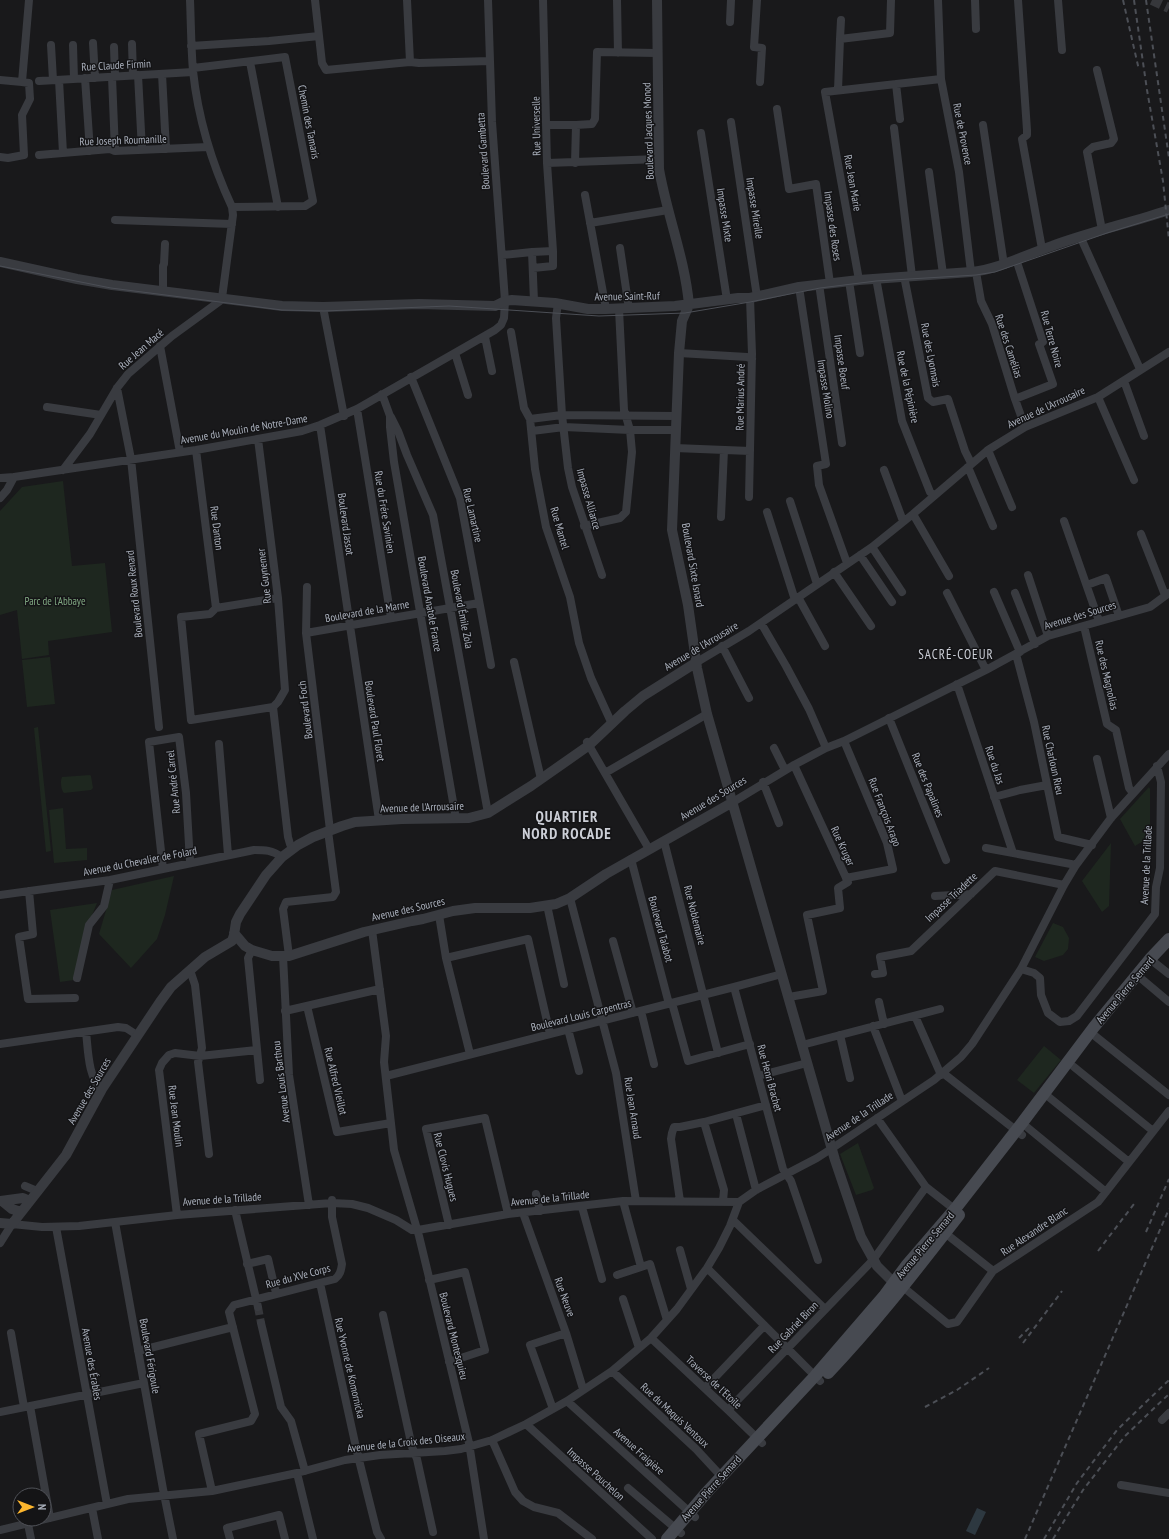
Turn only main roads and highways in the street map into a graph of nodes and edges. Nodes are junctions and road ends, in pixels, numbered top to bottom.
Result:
1 (1169, 940) edge
2 (1093, 1035) junction
3 (1048, 1097) junction
4 (958, 1211) junction
5 (898, 1285) junction
6 (759, 1440) junction
7 (693, 1514) junction
8 (677, 1533) edge
9 (667, 1539) edge

1 - 2 main road, Avenue Pierre Semard
2 - 3 main road, Avenue Pierre Semard
2 - 3 main road, Avenue Pierre Semard
3 - 4 main road, Avenue Pierre Semard
4 - 5 main road, Avenue Pierre Semard
4 - 5 main road, Avenue Pierre Semard
5 - 6 main road, Avenue Pierre Semard
6 - 7 main road, Avenue Pierre Semard
6 - 7 main road, Avenue Pierre Semard
7 - 8 main road, Avenue Pierre Semard
8 - 9 main road, Avenue Pierre Semard

